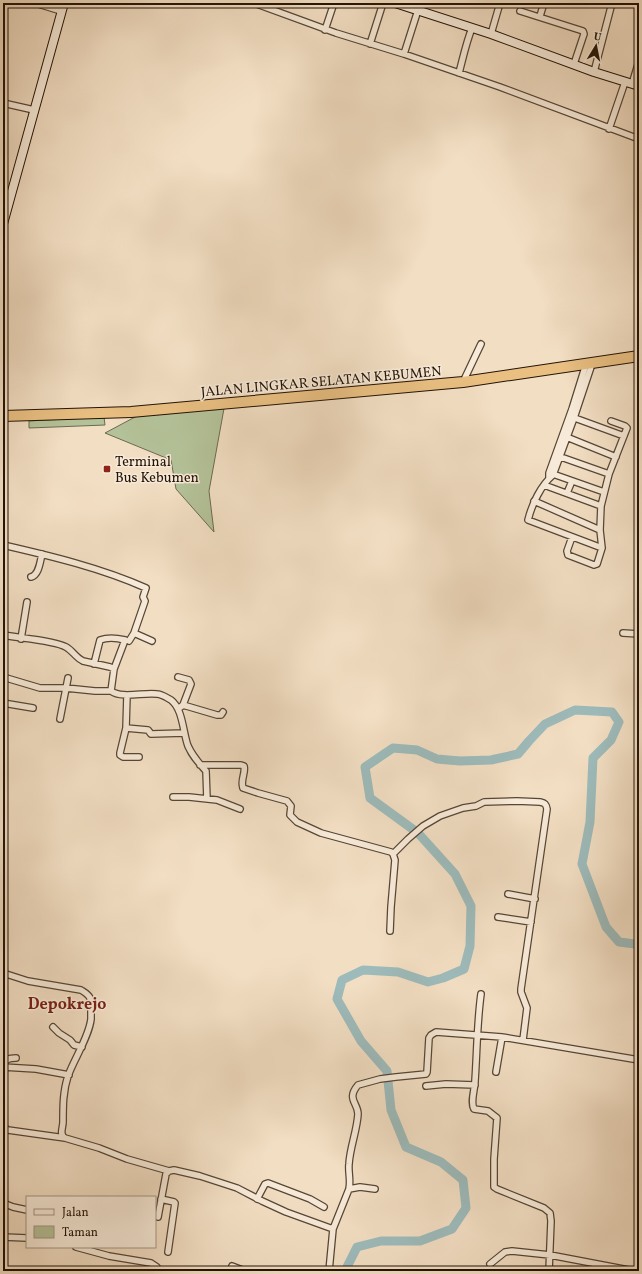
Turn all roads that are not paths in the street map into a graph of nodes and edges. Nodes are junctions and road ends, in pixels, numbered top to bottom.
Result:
1 (35, 3) edge
2 (64, 3) edge
3 (254, 3) edge
4 (334, 3) edge
5 (383, 3) edge
6 (395, 3) edge
7 (500, 3) edge
8 (544, 3) edge
9 (612, 3) edge
10 (632, 3) edge
11 (265, 5) edge
12 (639, 5) edge
13 (59, 8) edge
14 (418, 10) junction
15 (520, 11) dead end
16 (540, 16) junction
17 (472, 28) junction
18 (325, 30) junction
19 (490, 34) junction
20 (370, 44) junction
21 (404, 54) junction
22 (639, 61) edge
23 (574, 64) junction
24 (594, 72) junction
25 (459, 73) junction
26 (632, 84) edge
27 (3, 103) edge
28 (31, 109) junction
29 (609, 128) junction
30 (639, 140) edge
31 (3, 203) edge
32 (3, 224) edge
33 (481, 344) dead end
34 (639, 356) edge
35 (589, 364) junction
36 (463, 382) junction
37 (3, 416) edge
38 (572, 417) junction
39 (611, 421) dead end
40 (624, 436) junction
41 (565, 437) junction
42 (558, 456) junction
43 (616, 457) junction
44 (609, 474) junction
45 (550, 475) junction
46 (572, 481) junction
47 (544, 485) junction
48 (604, 492) junction
49 (567, 493) junction
50 (534, 502) junction
51 (601, 506) junction
52 (600, 530) junction
53 (572, 537) junction
54 (3, 545) edge
55 (602, 548) junction
56 (42, 554) junction
57 (30, 577) dead end
58 (27, 602) dead end
59 (134, 633) junction
60 (623, 633) dead end
61 (639, 634) edge
62 (3, 635) edge
63 (21, 639) junction
64 (128, 641) junction
65 (152, 642) dead end
66 (94, 664) junction
67 (114, 669) junction
68 (3, 677) edge
69 (178, 677) dead end
70 (68, 678) dead end
71 (66, 688) junction
72 (111, 690) junction
73 (127, 695) junction
74 (3, 703) edge
75 (183, 705) junction
76 (33, 708) dead end
77 (178, 709) junction
78 (223, 712) dead end
79 (60, 719) dead end
80 (126, 728) junction
81 (184, 733) junction
82 (139, 757) dead end
83 (200, 765) junction
84 (173, 797) dead end
85 (207, 799) junction
86 (240, 809) dead end
87 (393, 854) junction
88 (508, 894) dead end
89 (535, 899) junction
90 (498, 917) dead end
91 (531, 922) junction
92 (390, 931) dead end
93 (3, 973) edge
94 (481, 994) dead end
95 (53, 1027) dead end
96 (477, 1035) junction
97 (502, 1037) junction
98 (523, 1040) junction
99 (82, 1046) junction
100 (16, 1058) dead end
101 (639, 1060) edge
102 (3, 1066) edge
103 (3, 1072) edge
104 (496, 1072) dead end
105 (68, 1075) junction
106 (475, 1085) junction
107 (426, 1086) dead end
108 (3, 1100) edge
109 (3, 1127) edge
110 (65, 1138) junction
111 (168, 1171) junction
112 (375, 1189) dead end
113 (349, 1191) junction
114 (161, 1199) junction
115 (257, 1199) junction
116 (3, 1203) edge
117 (324, 1207) dead end
118 (26, 1210) edge
119 (158, 1217) dead end
120 (333, 1229) junction
121 (3, 1237) edge
122 (26, 1238) edge
123 (80, 1248) edge
124 (168, 1252) dead end
125 (550, 1255) junction
126 (490, 1264) dead end
127 (232, 1266) dead end
128 (157, 1271) edge
129 (245, 1271) edge
130 (329, 1271) edge
131 (549, 1271) edge
132 (634, 1271) edge

1 - 13 street
2 - 13 street
3 - 11 street
4 - 18 street
5 - 20 street
6 - 14 street
7 - 19 street
8 - 16 street
9 - 24 street
10 - 12 street
11 - 18 street
13 - 28 street
14 - 17 street
14 - 21 street
15 - 16 street
16 - 23 street
17 - 19 street
17 - 25 street
18 - 20 street
19 - 23 street
20 - 21 street
21 - 25 street
22 - 26 street
23 - 24 street
24 - 26 street
25 - 29 street
26 - 29 street
27 - 28 street
28 - 31 street
28 - 32 street
29 - 30 street
33 - 36 street
34 - 35 highway, JALAN LINGKAR SELATAN KEBUMEN
35 - 36 highway, JALAN LINGKAR SELATAN KEBUMEN
35 - 38 street
36 - 37 highway, JALAN LINGKAR SELATAN KEBUMEN
38 - 40 street
38 - 41 street
39 - 40 street
40 - 43 street
41 - 42 street
41 - 43 street
42 - 44 street
42 - 45 street
43 - 44 street
44 - 48 street
45 - 46 street
45 - 47 street
46 - 48 street
46 - 49 street
47 - 49 street
47 - 50 street
48 - 51 street
49 - 51 street
50 - 52 street
50 - 53 street
51 - 52 street
52 - 55 street
53 - 55 street
53 - 55 street
54 - 56 street
56 - 57 street
56 - 59 street
58 - 63 street
59 - 64 street
59 - 65 street
60 - 61 street
62 - 63 street
63 - 66 street
64 - 66 street
64 - 67 street
66 - 67 street
67 - 72 street
68 - 71 street
69 - 75 street
70 - 71 street
71 - 72 street
71 - 79 street
72 - 73 street
73 - 77 street
73 - 80 street
74 - 76 street
75 - 77 street
75 - 78 street
77 - 81 street
80 - 81 street
80 - 82 street
81 - 83 street
83 - 85 street
83 - 87 street
84 - 85 street
85 - 86 street
87 - 89 street
87 - 92 street
88 - 89 street
89 - 91 street
90 - 91 street
91 - 98 street
93 - 99 street
94 - 96 street
95 - 99 street
96 - 97 street
96 - 106 street
96 - 113 street
97 - 98 street
97 - 104 street
98 - 101 street
99 - 105 street
100 - 102 street
102 - 105 street
103 - 108 street
105 - 110 street
106 - 107 street
106 - 125 street
109 - 110 street
110 - 111 street
111 - 114 street
111 - 115 street
112 - 113 street
113 - 120 street
114 - 119 street
114 - 124 street
115 - 117 street
115 - 120 street
116 - 118 street
120 - 130 street
121 - 122 street
123 - 128 street
125 - 126 street
125 - 131 street
125 - 132 street
127 - 129 street

